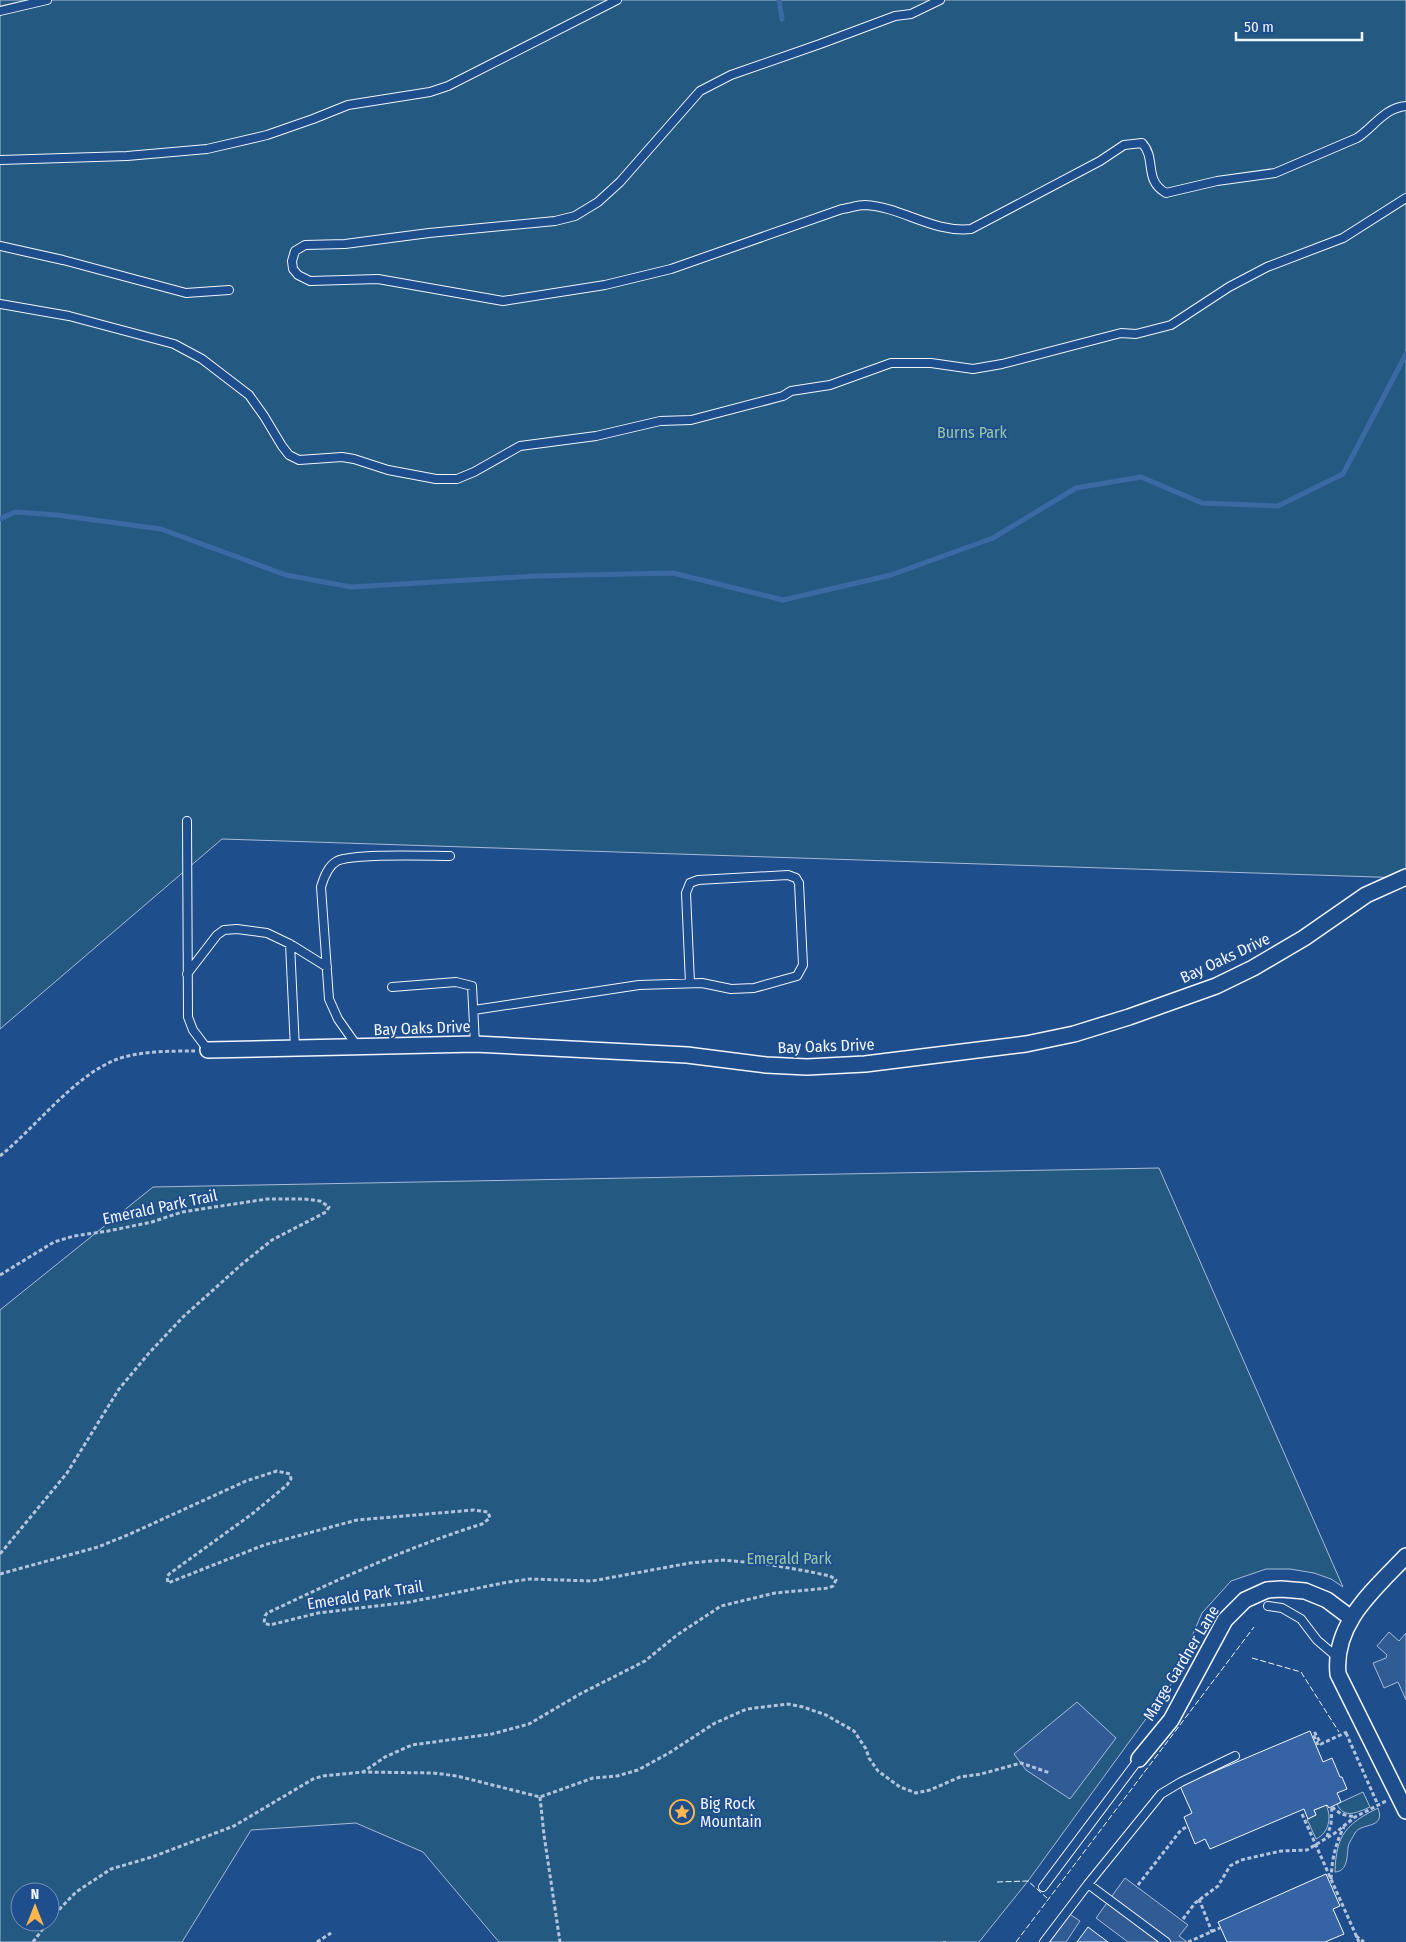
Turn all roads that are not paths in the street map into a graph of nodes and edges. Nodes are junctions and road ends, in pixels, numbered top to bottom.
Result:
1 (47, 0) edge
2 (617, 0) edge
3 (940, 0) edge
4 (0, 10) edge
5 (1406, 106) edge
6 (0, 160) edge
7 (1406, 198) edge
8 (0, 246) edge
9 (229, 290) dead end
10 (0, 304) edge
11 (187, 821) dead end
12 (450, 856) dead end
13 (1406, 877) edge
14 (290, 944) junction
15 (327, 967) junction
16 (187, 974) junction
17 (690, 983) junction
18 (392, 987) dead end
19 (474, 1010) junction
20 (476, 1044) junction
21 (359, 1048) junction
22 (294, 1049) junction
23 (208, 1050) joint
24 (1406, 1556) edge
25 (1268, 1606) dead end
26 (1351, 1618) junction
27 (1338, 1658) junction
28 (1235, 1756) dead end
29 (1139, 1759) joint
30 (1406, 1811) edge
31 (1088, 1884) junction
32 (1043, 1887) dead end
33 (1044, 1942) edge
34 (1166, 1942) edge

1 - 4 lane
2 - 6 lane
3 - 5 lane
7 - 10 lane
8 - 9 lane
11 - 16 lane
12 - 15 lane
13 - 20 street, Bay Oaks Drive
14 - 15 lane
14 - 16 lane
14 - 22 lane
15 - 21 lane
16 - 23 lane
17 - 17 lane
17 - 19 lane
18 - 19 lane
19 - 20 lane
20 - 21 street, Bay Oaks Drive
21 - 22 street, Bay Oaks Drive
22 - 23 street, Bay Oaks Drive
24 - 26 street
25 - 27 lane
26 - 27 street
26 - 29 street, Marge Gardner Lane
27 - 30 street
28 - 31 lane
29 - 32 lane, Marge Gardner Lane
31 - 33 lane
31 - 34 lane

